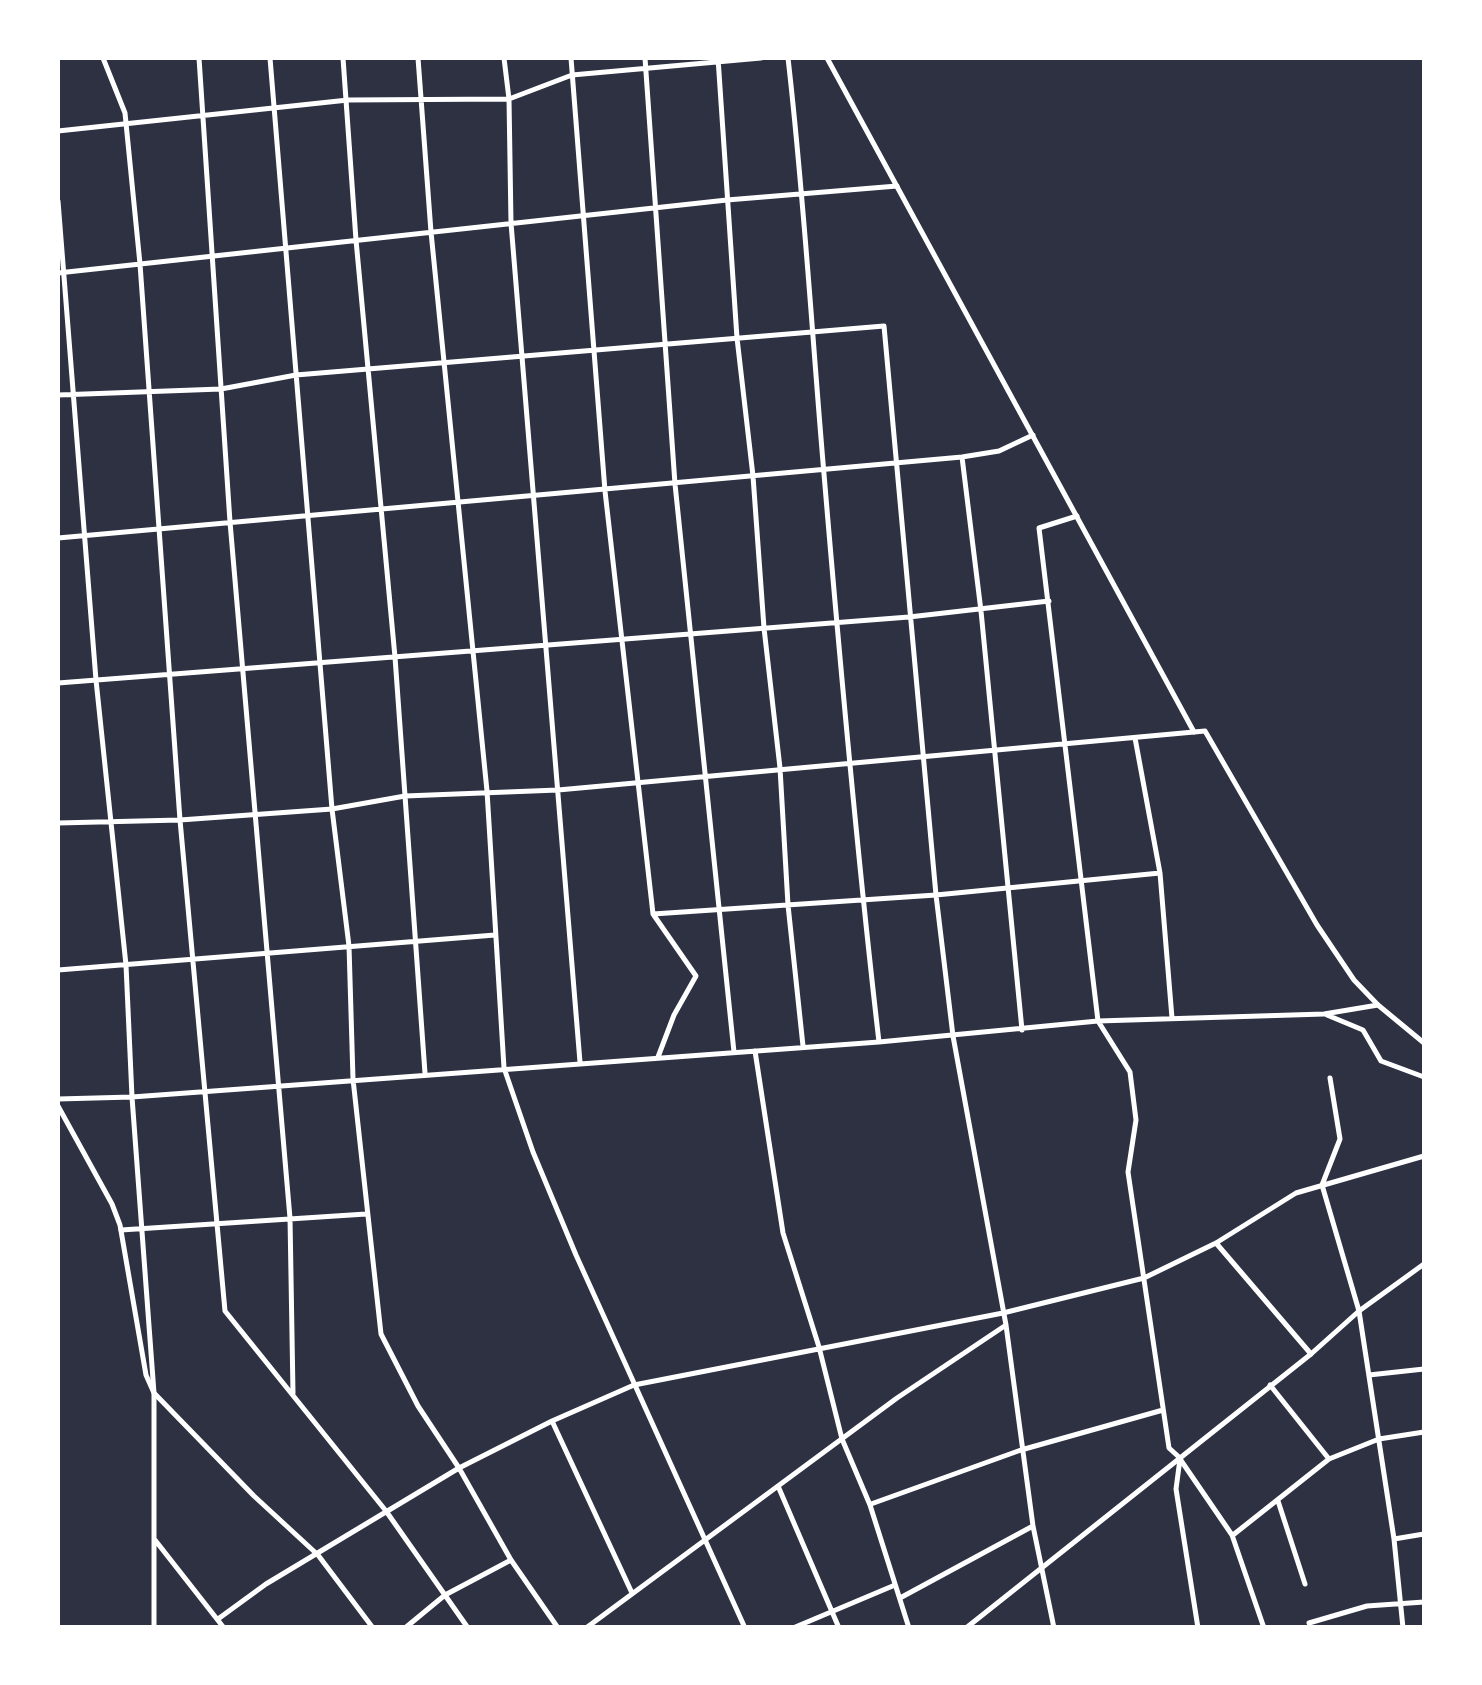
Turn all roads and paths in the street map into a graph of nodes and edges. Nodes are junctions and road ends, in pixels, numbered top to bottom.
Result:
1 (103, 58) edge
2 (199, 58) edge
3 (270, 58) edge
4 (343, 58) edge
5 (418, 58) edge
6 (504, 58) edge
7 (571, 58) edge
8 (645, 58) edge
9 (762, 58) edge
10 (788, 58) edge
11 (826, 58) edge
12 (718, 59) edge
13 (646, 68) junction
14 (572, 75) junction
15 (509, 99) junction
16 (348, 100) junction
17 (423, 101) junction
18 (276, 107) junction
19 (203, 116) junction
20 (126, 124) junction
21 (58, 132) edge
22 (897, 186) junction
23 (803, 193) junction
24 (727, 200) junction
25 (58, 201) edge
26 (656, 208) junction
27 (584, 216) junction
28 (510, 223) junction
29 (431, 232) junction
30 (356, 240) junction
31 (286, 248) junction
32 (211, 256) junction
33 (140, 264) junction
34 (61, 272) edge
35 (813, 332) junction
36 (737, 338) junction
37 (666, 344) junction
38 (594, 349) junction
39 (522, 356) junction
40 (444, 362) junction
41 (370, 369) junction
42 (296, 375) junction
43 (221, 389) junction
44 (151, 391) junction
45 (74, 394) junction
46 (58, 395) edge
47 (1033, 434) junction
48 (962, 457) junction
49 (895, 464) junction
50 (823, 471) junction
51 (753, 476) junction
52 (675, 484) junction
53 (605, 490) junction
54 (532, 497) junction
55 (458, 502) junction
56 (382, 509) junction
57 (307, 516) junction
58 (1077, 516) junction
59 (230, 522) junction
60 (158, 529) junction
61 (86, 535) junction
62 (58, 538) edge
63 (1048, 602) junction
64 (980, 610) junction
65 (909, 617) junction
66 (837, 622) junction
67 (764, 628) junction
68 (691, 634) junction
69 (620, 640) junction
70 (544, 645) junction
71 (473, 652) junction
72 (394, 657) junction
73 (321, 663) junction
74 (242, 668) junction
75 (170, 674) junction
76 (96, 680) junction
77 (58, 683) edge
78 (1194, 732) junction
79 (1134, 738) junction
80 (1067, 744) junction
81 (992, 750) junction
82 (923, 756) junction
83 (850, 762) junction
84 (780, 768) junction
85 (705, 775) junction
86 (638, 782) junction
87 (558, 790) junction
88 (487, 791) junction
89 (405, 796) junction
90 (332, 809) junction
91 (254, 814) junction
92 (180, 820) junction
93 (111, 822) junction
94 (58, 823) edge
95 (1160, 873) junction
96 (1082, 882) junction
97 (1007, 889) junction
98 (936, 895) junction
99 (862, 900) junction
100 (788, 905) junction
101 (719, 909) junction
102 (652, 914) junction
103 (495, 935) junction
104 (417, 939) junction
105 (349, 946) junction
106 (270, 954) junction
107 (193, 959) junction
108 (126, 965) junction
109 (58, 970) edge
110 (1378, 1005) junction
111 (1324, 1014) junction
112 (1172, 1018) junction
113 (1098, 1020) junction
114 (1022, 1030) junction
115 (953, 1036) junction
116 (879, 1042) junction
117 (1424, 1042) edge
118 (803, 1046) junction
119 (756, 1051) junction
120 (734, 1052) junction
121 (658, 1057) junction
122 (580, 1062) junction
123 (504, 1068) junction
124 (425, 1073) junction
125 (1424, 1077) edge
126 (1330, 1078) dead end
127 (354, 1079) junction
128 (279, 1085) junction
129 (204, 1091) junction
130 (132, 1096) junction
131 (58, 1103) edge
132 (1424, 1156) edge
133 (1322, 1185) junction
134 (366, 1214) junction
135 (290, 1218) junction
136 (217, 1222) junction
137 (144, 1226) junction
138 (121, 1230) junction
139 (1216, 1244) junction
140 (1424, 1264) edge
141 (1144, 1278) junction
142 (1360, 1311) junction
143 (1004, 1313) junction
144 (1006, 1326) junction
145 (819, 1347) junction
146 (1311, 1354) junction
147 (1424, 1369) edge
148 (1369, 1375) junction
149 (1270, 1385) junction
150 (634, 1386) junction
151 (154, 1393) junction
152 (294, 1396) junction
153 (1163, 1410) junction
154 (552, 1422) junction
155 (1424, 1432) edge
156 (842, 1439) junction
157 (1379, 1440) junction
158 (1021, 1450) junction
159 (1180, 1459) junction
160 (1329, 1459) junction
161 (460, 1468) junction
162 (778, 1486) junction
163 (1278, 1500) junction
164 (870, 1505) junction
165 (386, 1512) junction
166 (1033, 1526) junction
167 (1424, 1534) edge
168 (1232, 1535) junction
169 (703, 1538) junction
170 (1394, 1539) junction
171 (155, 1540) junction
172 (318, 1554) junction
173 (511, 1560) junction
174 (1041, 1566) junction
175 (1305, 1584) dead end
176 (895, 1585) junction
177 (632, 1593) junction
178 (445, 1596) junction
179 (899, 1598) junction
180 (1424, 1602) edge
181 (1401, 1605) junction
182 (832, 1611) junction
183 (218, 1619) junction
184 (1309, 1623) dead end
185 (154, 1628) edge
186 (224, 1628) edge
187 (372, 1628) edge
188 (406, 1628) edge
189 (468, 1628) edge
190 (558, 1628) edge
191 (586, 1628) edge
192 (745, 1628) edge
193 (793, 1628) edge
194 (839, 1628) edge
195 (909, 1628) edge
196 (966, 1628) edge
197 (1054, 1628) edge
198 (1198, 1628) edge
199 (1264, 1628) edge
200 (1403, 1628) edge

1 - 20 street
2 - 19 street
3 - 18 street
4 - 16 street
5 - 17 street
6 - 15 street
7 - 14 street
8 - 13 street
9 - 12 street
10 - 23 street
11 - 22 street
12 - 13 street
12 - 24 street
13 - 14 street
13 - 26 street
14 - 15 street
14 - 27 street
15 - 17 street
15 - 28 street
16 - 17 street
16 - 18 street
16 - 30 street
17 - 29 street
18 - 19 street
18 - 31 street
19 - 20 street
19 - 32 street
20 - 21 street
20 - 33 street
22 - 23 street
22 - 47 street
23 - 24 street
23 - 35 street
24 - 26 street
24 - 36 street
25 - 34 street
26 - 27 street
26 - 37 street
27 - 28 street
27 - 38 street
28 - 29 street
28 - 39 street
29 - 30 street
29 - 40 street
30 - 31 street
30 - 41 street
31 - 32 street
31 - 42 street
32 - 33 street
32 - 43 street
33 - 34 street
33 - 44 street
34 - 45 street
35 - 36 street
35 - 49 street
35 - 50 street
36 - 37 street
36 - 51 street
37 - 38 street
37 - 52 street
38 - 39 street
38 - 53 street
39 - 40 street
39 - 54 street
40 - 41 street
40 - 55 street
41 - 42 street
41 - 56 street
42 - 43 street
42 - 57 street
43 - 44 street
43 - 59 street
44 - 45 street
44 - 60 street
45 - 46 street
45 - 61 street
47 - 48 street
47 - 58 street
48 - 49 street
48 - 64 street
49 - 50 street
49 - 65 street
50 - 51 street
50 - 66 street
51 - 52 street
51 - 67 street
52 - 53 street
52 - 68 street
53 - 54 street
53 - 69 street
54 - 55 street
54 - 70 street
55 - 56 street
55 - 71 street
56 - 57 street
56 - 72 street
57 - 59 street
57 - 73 street
58 - 63 street
58 - 78 street
59 - 60 street
59 - 74 street
60 - 61 street
60 - 75 street
61 - 62 street
61 - 76 street
63 - 64 street
63 - 80 street
64 - 65 street
64 - 81 street
65 - 66 street
65 - 82 street
66 - 67 street
66 - 83 street
67 - 68 street
67 - 84 street
68 - 69 street
68 - 85 street
69 - 70 street
69 - 86 street
70 - 71 street
70 - 87 street
71 - 72 street
71 - 88 street
72 - 73 street
72 - 89 street
73 - 74 street
73 - 90 street
74 - 75 street
74 - 91 street
75 - 76 street
75 - 92 street
76 - 77 street
76 - 93 street
78 - 79 street
78 - 110 street
79 - 80 street
79 - 95 street
80 - 81 street
80 - 96 street
81 - 82 street
81 - 97 street
82 - 83 street
82 - 98 street
83 - 84 street
83 - 99 street
84 - 85 street
84 - 100 street
85 - 86 street
85 - 101 street
86 - 87 street
86 - 102 street
87 - 88 street
87 - 122 street
88 - 89 street
88 - 103 street
89 - 90 street
89 - 104 street
90 - 91 street
90 - 105 street
91 - 92 street
91 - 106 street
92 - 93 street
92 - 107 street
93 - 94 street
93 - 108 street
95 - 96 street
95 - 112 street
96 - 97 street
96 - 113 street
97 - 98 street
97 - 114 street
98 - 99 street
98 - 115 street
99 - 100 street
99 - 116 street
100 - 101 street
100 - 118 street
101 - 102 street
101 - 120 street
102 - 121 street
103 - 104 street
103 - 123 street
104 - 105 street
104 - 124 street
105 - 106 street
105 - 127 street
106 - 107 street
106 - 128 street
107 - 108 street
107 - 129 street
108 - 109 street
108 - 130 street
110 - 111 street
110 - 117 street
111 - 112 street
111 - 125 street
112 - 113 street
113 - 114 street
113 - 141 street
114 - 115 street
115 - 116 street
115 - 143 street
116 - 118 street
118 - 119 street
119 - 120 street
119 - 145 street
120 - 121 street
121 - 122 street
122 - 123 street
123 - 124 street
123 - 150 street
124 - 127 street
126 - 133 street
127 - 128 street
127 - 134 street
128 - 129 street
128 - 135 street
129 - 130 street
129 - 136 street
130 - 131 street
130 - 137 street
131 - 138 street
132 - 133 street
133 - 139 street
133 - 142 street
134 - 135 street
134 - 161 street
135 - 136 street
135 - 152 street
136 - 137 street
136 - 152 street
137 - 138 street
137 - 151 street
138 - 151 street
139 - 141 street
139 - 146 street
140 - 142 street
141 - 143 street
141 - 153 street
142 - 146 street
142 - 148 street
143 - 144 street
143 - 145 street
144 - 156 street
144 - 158 street
145 - 150 street
145 - 156 street
146 - 149 street
147 - 148 street
148 - 157 street
149 - 159 street
149 - 160 street
150 - 154 street
150 - 169 street
151 - 171 street
151 - 172 street
152 - 165 street
153 - 158 street
153 - 159 street
154 - 161 street
154 - 177 street
155 - 157 street
156 - 162 street
156 - 164 street
157 - 160 street
157 - 170 street
158 - 164 street
158 - 166 street
159 - 168 street
159 - 174 street
159 - 198 street
160 - 163 street
161 - 165 street
161 - 173 street
162 - 169 street
162 - 182 street
163 - 168 street
163 - 175 street
164 - 176 street
165 - 172 street
165 - 178 street
166 - 174 street
166 - 179 street
167 - 170 street
168 - 199 street
169 - 177 street
169 - 192 street
170 - 181 street
171 - 183 street
171 - 185 street
172 - 183 street
172 - 187 street
173 - 178 street
173 - 190 street
174 - 196 street
174 - 197 street
176 - 179 street
176 - 182 street
177 - 191 street
178 - 188 street
178 - 189 street
179 - 195 street
180 - 181 street
181 - 184 street
181 - 200 street
182 - 193 street
182 - 194 street
183 - 186 street

